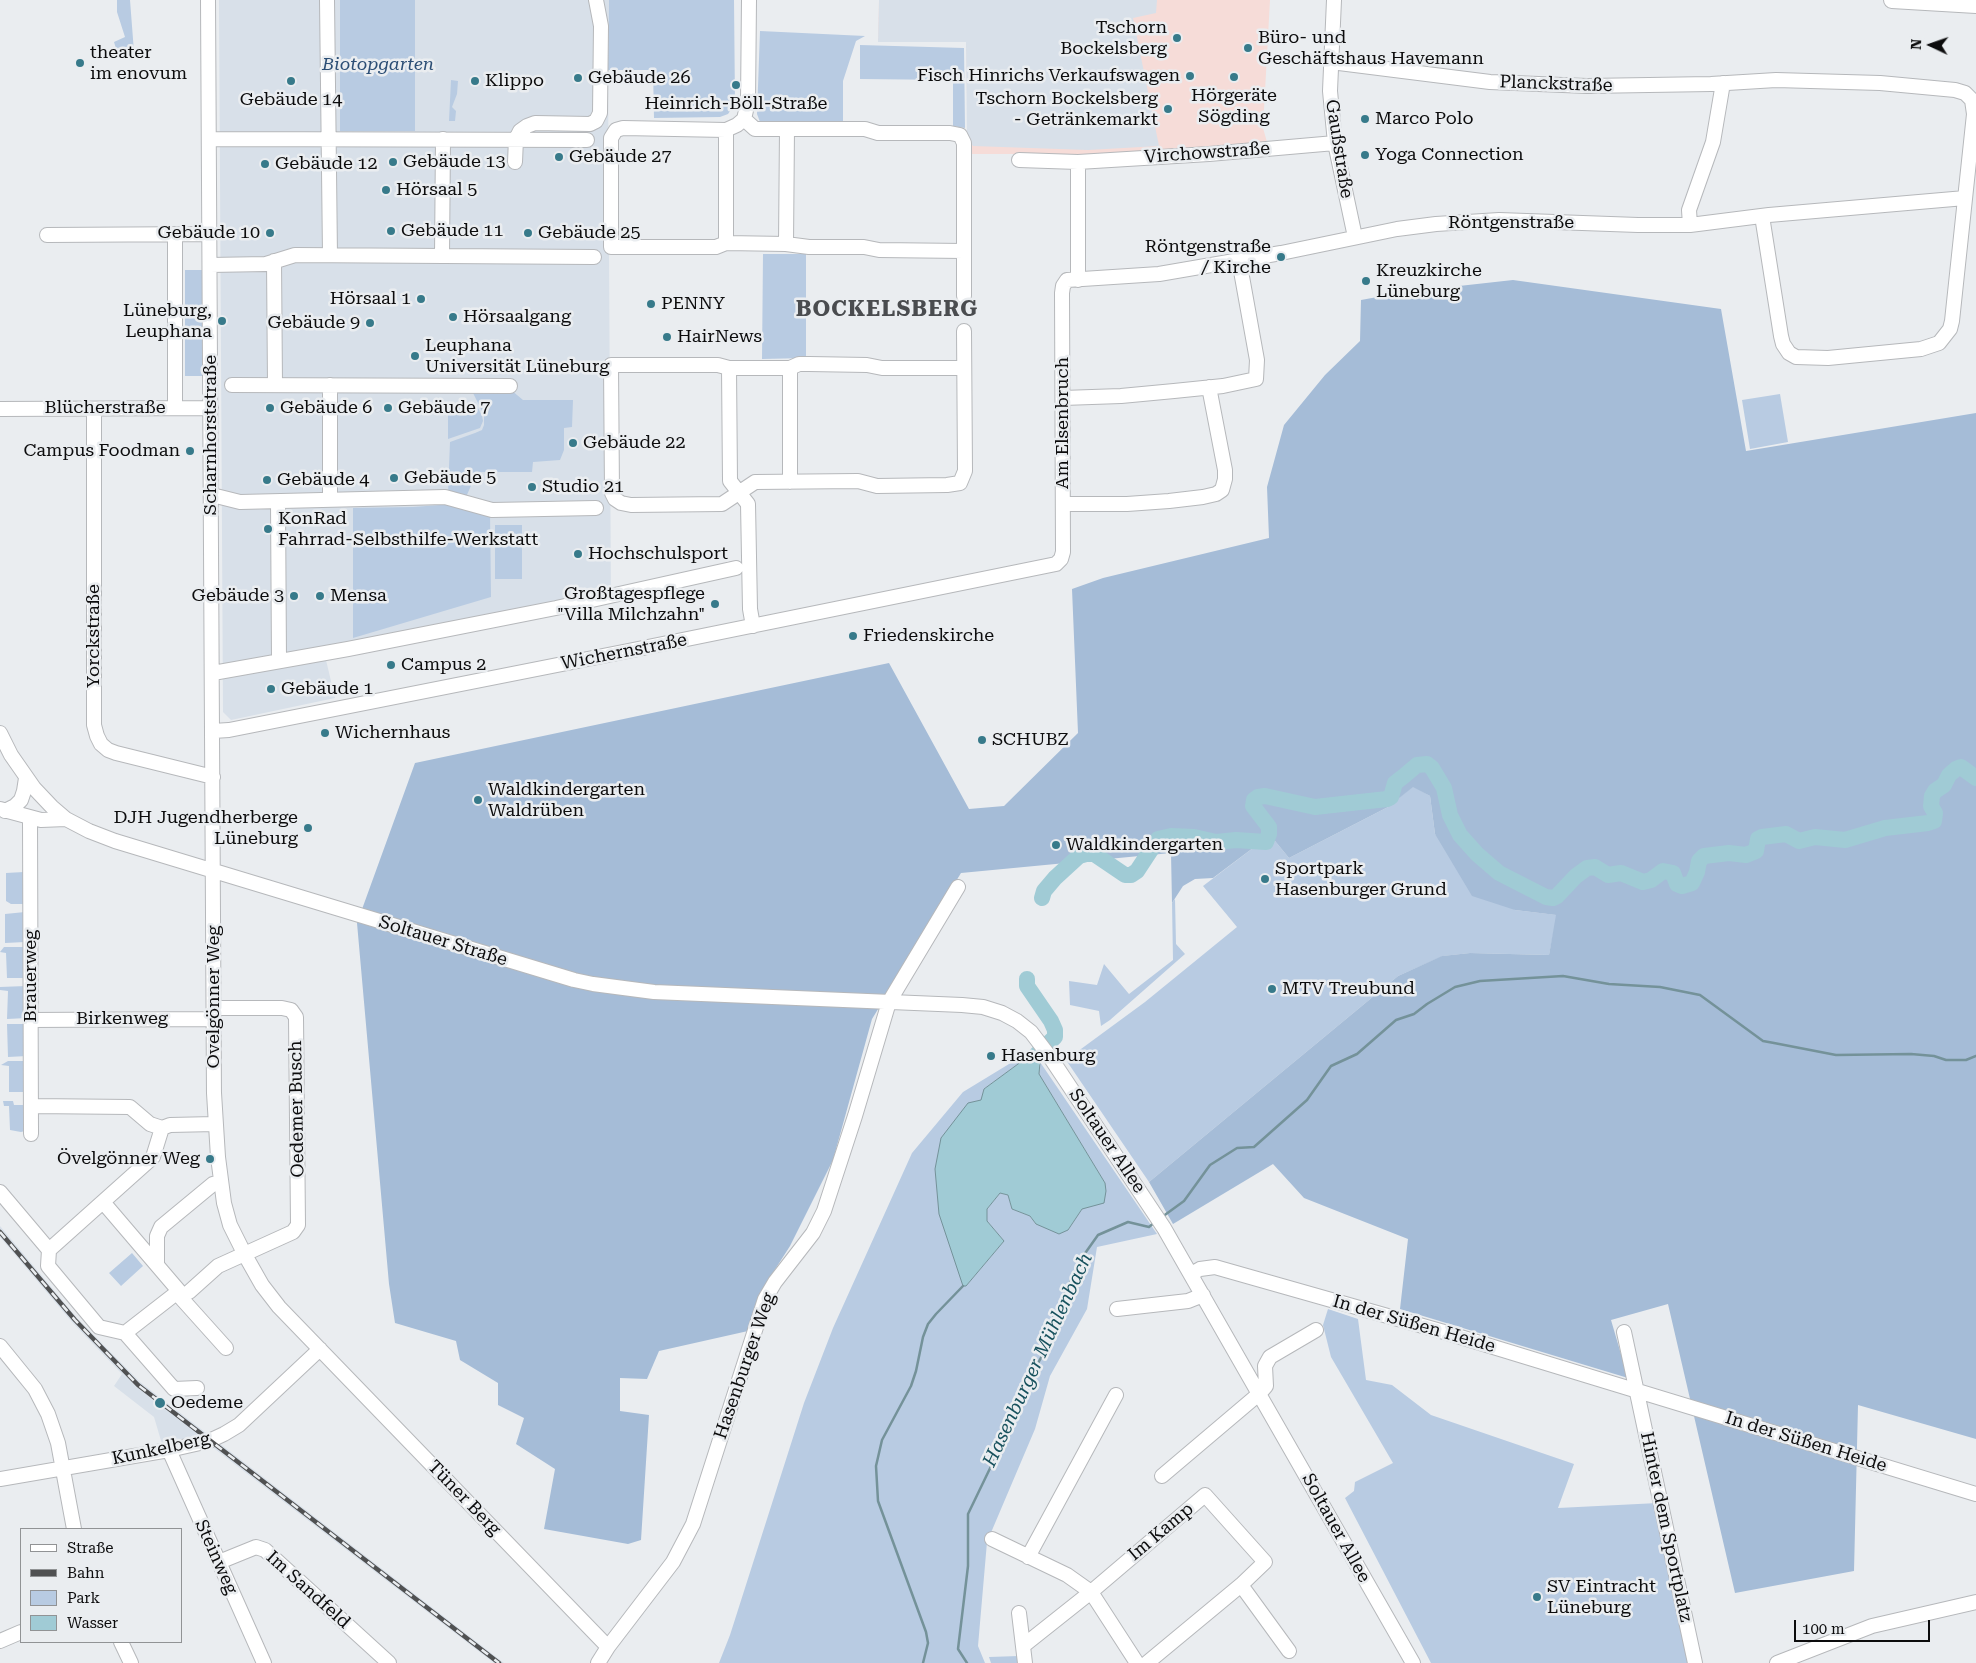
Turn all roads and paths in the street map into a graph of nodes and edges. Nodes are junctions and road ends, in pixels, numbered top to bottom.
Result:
1 (208, 0) edge
2 (327, 0) edge
3 (596, 0) edge
4 (1334, 0) edge
5 (1892, 0) edge
6 (748, 3) edge
7 (1976, 5) edge
8 (1331, 62) junction
9 (1723, 84) junction
10 (744, 119) junction
11 (596, 121) junction
12 (787, 129) junction
13 (616, 130) junction
14 (726, 130) junction
15 (209, 139) junction
16 (329, 139) junction
17 (442, 139) junction
18 (516, 139) junction
19 (587, 140) dead end
20 (1335, 142) junction
21 (1018, 160) dead end
22 (515, 162) dead end
23 (1078, 162) junction
24 (1965, 198) junction
25 (1762, 216) junction
26 (1690, 225) junction
27 (175, 234) junction
28 (210, 234) junction
29 (48, 235) dead end
30 (1355, 237) junction
31 (726, 243) junction
32 (786, 244) junction
33 (964, 251) junction
34 (330, 256) junction
35 (442, 256) junction
36 (594, 257) dead end
37 (1239, 260) junction
38 (274, 261) junction
39 (210, 265) junction
40 (1078, 280) junction
41 (1063, 286) joint
42 (964, 296) dead end
43 (964, 331) dead end
44 (729, 368) junction
45 (790, 368) junction
46 (964, 368) junction
47 (232, 385) dead end
48 (275, 385) junction
49 (330, 385) junction
50 (510, 386) dead end
51 (1209, 387) junction
52 (1063, 398) junction
53 (94, 408) junction
54 (175, 408) junction
55 (211, 408) junction
56 (0, 409) edge
57 (790, 482) junction
58 (739, 493) junction
59 (212, 496) junction
60 (330, 499) junction
61 (278, 502) junction
62 (1063, 504) junction
63 (596, 508) dead end
64 (1061, 560) joint
65 (736, 568) dead end
66 (753, 626) junction
67 (279, 662) junction
68 (213, 673) junction
69 (213, 731) junction
70 (0, 733) edge
71 (213, 777) junction
72 (26, 778) junction
73 (52, 808) junction
74 (5, 810) edge
75 (35, 819) junction
76 (66, 819) junction
77 (214, 870) junction
78 (958, 887) dead end
79 (889, 1002) junction
80 (214, 1014) junction
81 (31, 1020) junction
82 (32, 1106) junction
83 (215, 1124) junction
84 (162, 1128) junction
85 (32, 1134) dead end
86 (220, 1182) junction
87 (0, 1192) edge
88 (103, 1202) junction
89 (48, 1250) junction
90 (245, 1255) junction
91 (157, 1265) junction
92 (1191, 1274) junction
93 (184, 1291) junction
94 (1203, 1295) junction
95 (1117, 1309) dead end
96 (1316, 1330) dead end
97 (1624, 1332) dead end
98 (125, 1333) junction
99 (0, 1346) edge
100 (226, 1348) dead end
101 (320, 1349) junction
102 (197, 1388) dead end
103 (1637, 1390) junction
104 (1260, 1393) junction
105 (1116, 1396) dead end
106 (169, 1450) junction
107 (63, 1467) junction
108 (1162, 1476) dead end
109 (0, 1479) edge
110 (1976, 1494) edge
111 (74, 1528) edge
112 (992, 1539) dead end
113 (1028, 1557) junction
114 (218, 1562) junction
115 (1241, 1585) junction
116 (1091, 1592) junction
117 (1976, 1602) edge
118 (1019, 1613) dead end
119 (20, 1632) edge
120 (0, 1641) edge
121 (122, 1643) edge
122 (1023, 1646) junction
123 (608, 1647) junction
124 (1289, 1651) dead end
125 (132, 1663) edge
126 (264, 1663) edge
127 (389, 1663) edge
128 (598, 1663) edge
129 (1025, 1663) edge
130 (1137, 1663) edge
131 (1147, 1663) edge
132 (1413, 1663) edge
133 (1695, 1663) edge
134 (1777, 1663) edge

1 - 15 street, Scharnhorststraße
2 - 16 street
3 - 11 street
4 - 8 street, Gaußstraße
5 - 7 main road
6 - 10 street
8 - 9 street, Planckstraße
8 - 20 street, Gaußstraße
9 - 24 street, Planckstraße
9 - 26 street
10 - 12 street
10 - 14 street
11 - 13 street
11 - 18 street
12 - 32 street
12 - 33 street
13 - 14 street
13 - 31 street
14 - 31 street
15 - 16 street
15 - 28 street, Scharnhorststraße
16 - 17 street
16 - 34 street
17 - 18 street
17 - 35 street
18 - 19 street
18 - 22 street
20 - 23 street, Virchowstraße
20 - 30 street, Gaußstraße
21 - 23 street, Virchowstraße
23 - 40 street
24 - 25 street, Röntgenstraße
24 - 25 street
25 - 26 street, Röntgenstraße
26 - 30 street, Röntgenstraße
27 - 28 street
27 - 29 street
27 - 54 street, Scharnhorststraße
28 - 39 street, Scharnhorststraße
30 - 37 street, Röntgenstraße
31 - 32 street
32 - 33 street
33 - 42 street
34 - 35 street
34 - 38 street
35 - 36 street
37 - 40 street, Röntgenstraße
37 - 51 street
38 - 39 street
38 - 48 street
39 - 55 street, Scharnhorststraße
40 - 41 street, Röntgenstraße
41 - 52 street, Am Elsenbruch
43 - 46 street
44 - 45 street
44 - 58 street
44 - 58 street
45 - 46 street
45 - 57 street
46 - 57 street
47 - 48 street
48 - 49 street
49 - 50 street
49 - 60 street
51 - 52 street
51 - 62 street
52 - 62 street, Am Elsenbruch
53 - 54 street, Blücherstraße
53 - 56 street, Blücherstraße
53 - 71 street, Yorckstraße
54 - 55 street, Blücherstraße
55 - 59 street, Scharnhorststraße
57 - 58 street
58 - 66 street
59 - 61 street
59 - 68 street, Scharnhorststraße
60 - 61 street
60 - 63 street
61 - 67 street
62 - 64 street, Am Elsenbruch
64 - 66 street, Wichernstraße
65 - 67 street
66 - 69 street, Wichernstraße
67 - 68 street
68 - 69 street, Scharnhorststraße
69 - 71 street, Scharnhorststraße
70 - 72 street
71 - 77 street, Scharnhorststraße
72 - 73 street
72 - 74 street
73 - 74 street
73 - 75 street
73 - 76 street
74 - 75 street, Soltauer Straße
75 - 76 street, Soltauer Straße
75 - 81 street, Brauerweg
76 - 77 street, Soltauer Straße
77 - 79 street, Soltauer Straße
77 - 80 street, Ovelgönner Weg
78 - 79 street, Hasenburger Weg
79 - 92 street, Soltauer Allee
79 - 123 street, Hasenburger Weg
80 - 81 street, Birkenweg
80 - 83 street, Ovelgönner Weg
80 - 90 street, Oedemer Busch
81 - 82 street, Brauerweg
82 - 84 street
82 - 85 street, Brauerweg
83 - 84 street
83 - 86 street, Ovelgönner Weg
84 - 88 street
86 - 90 street, Ovelgönner Weg
86 - 91 street
87 - 89 street
88 - 89 street
88 - 91 street
89 - 98 street
90 - 93 street
90 - 101 street, Ovelgönner Weg
91 - 93 street
92 - 94 street, Soltauer Allee
92 - 103 street, In der Süßen Heide
93 - 98 street
93 - 100 street
94 - 95 street
94 - 104 street, Soltauer Allee
96 - 104 street
97 - 103 street
98 - 102 street
99 - 107 street
101 - 106 street, Kunkelberg
101 - 123 street, Tüner Berg
103 - 110 street, In der Süßen Heide
103 - 133 street, Hinter dem Sportplatz
104 - 108 street
104 - 132 street, Soltauer Allee
105 - 113 street
106 - 107 street, Kunkelberg
106 - 114 street, Steinweg
107 - 109 street, Kunkelberg
107 - 111 street
112 - 113 street
113 - 116 street
114 - 126 street, Steinweg
114 - 127 street, Im Sandfeld
115 - 116 street, Im Kamp
115 - 124 street
115 - 131 street, Im Kamp
116 - 122 street
116 - 130 street
117 - 134 street
118 - 122 street
119 - 120 street
121 - 125 street
122 - 129 street
123 - 128 street, Hasenburger Weg

